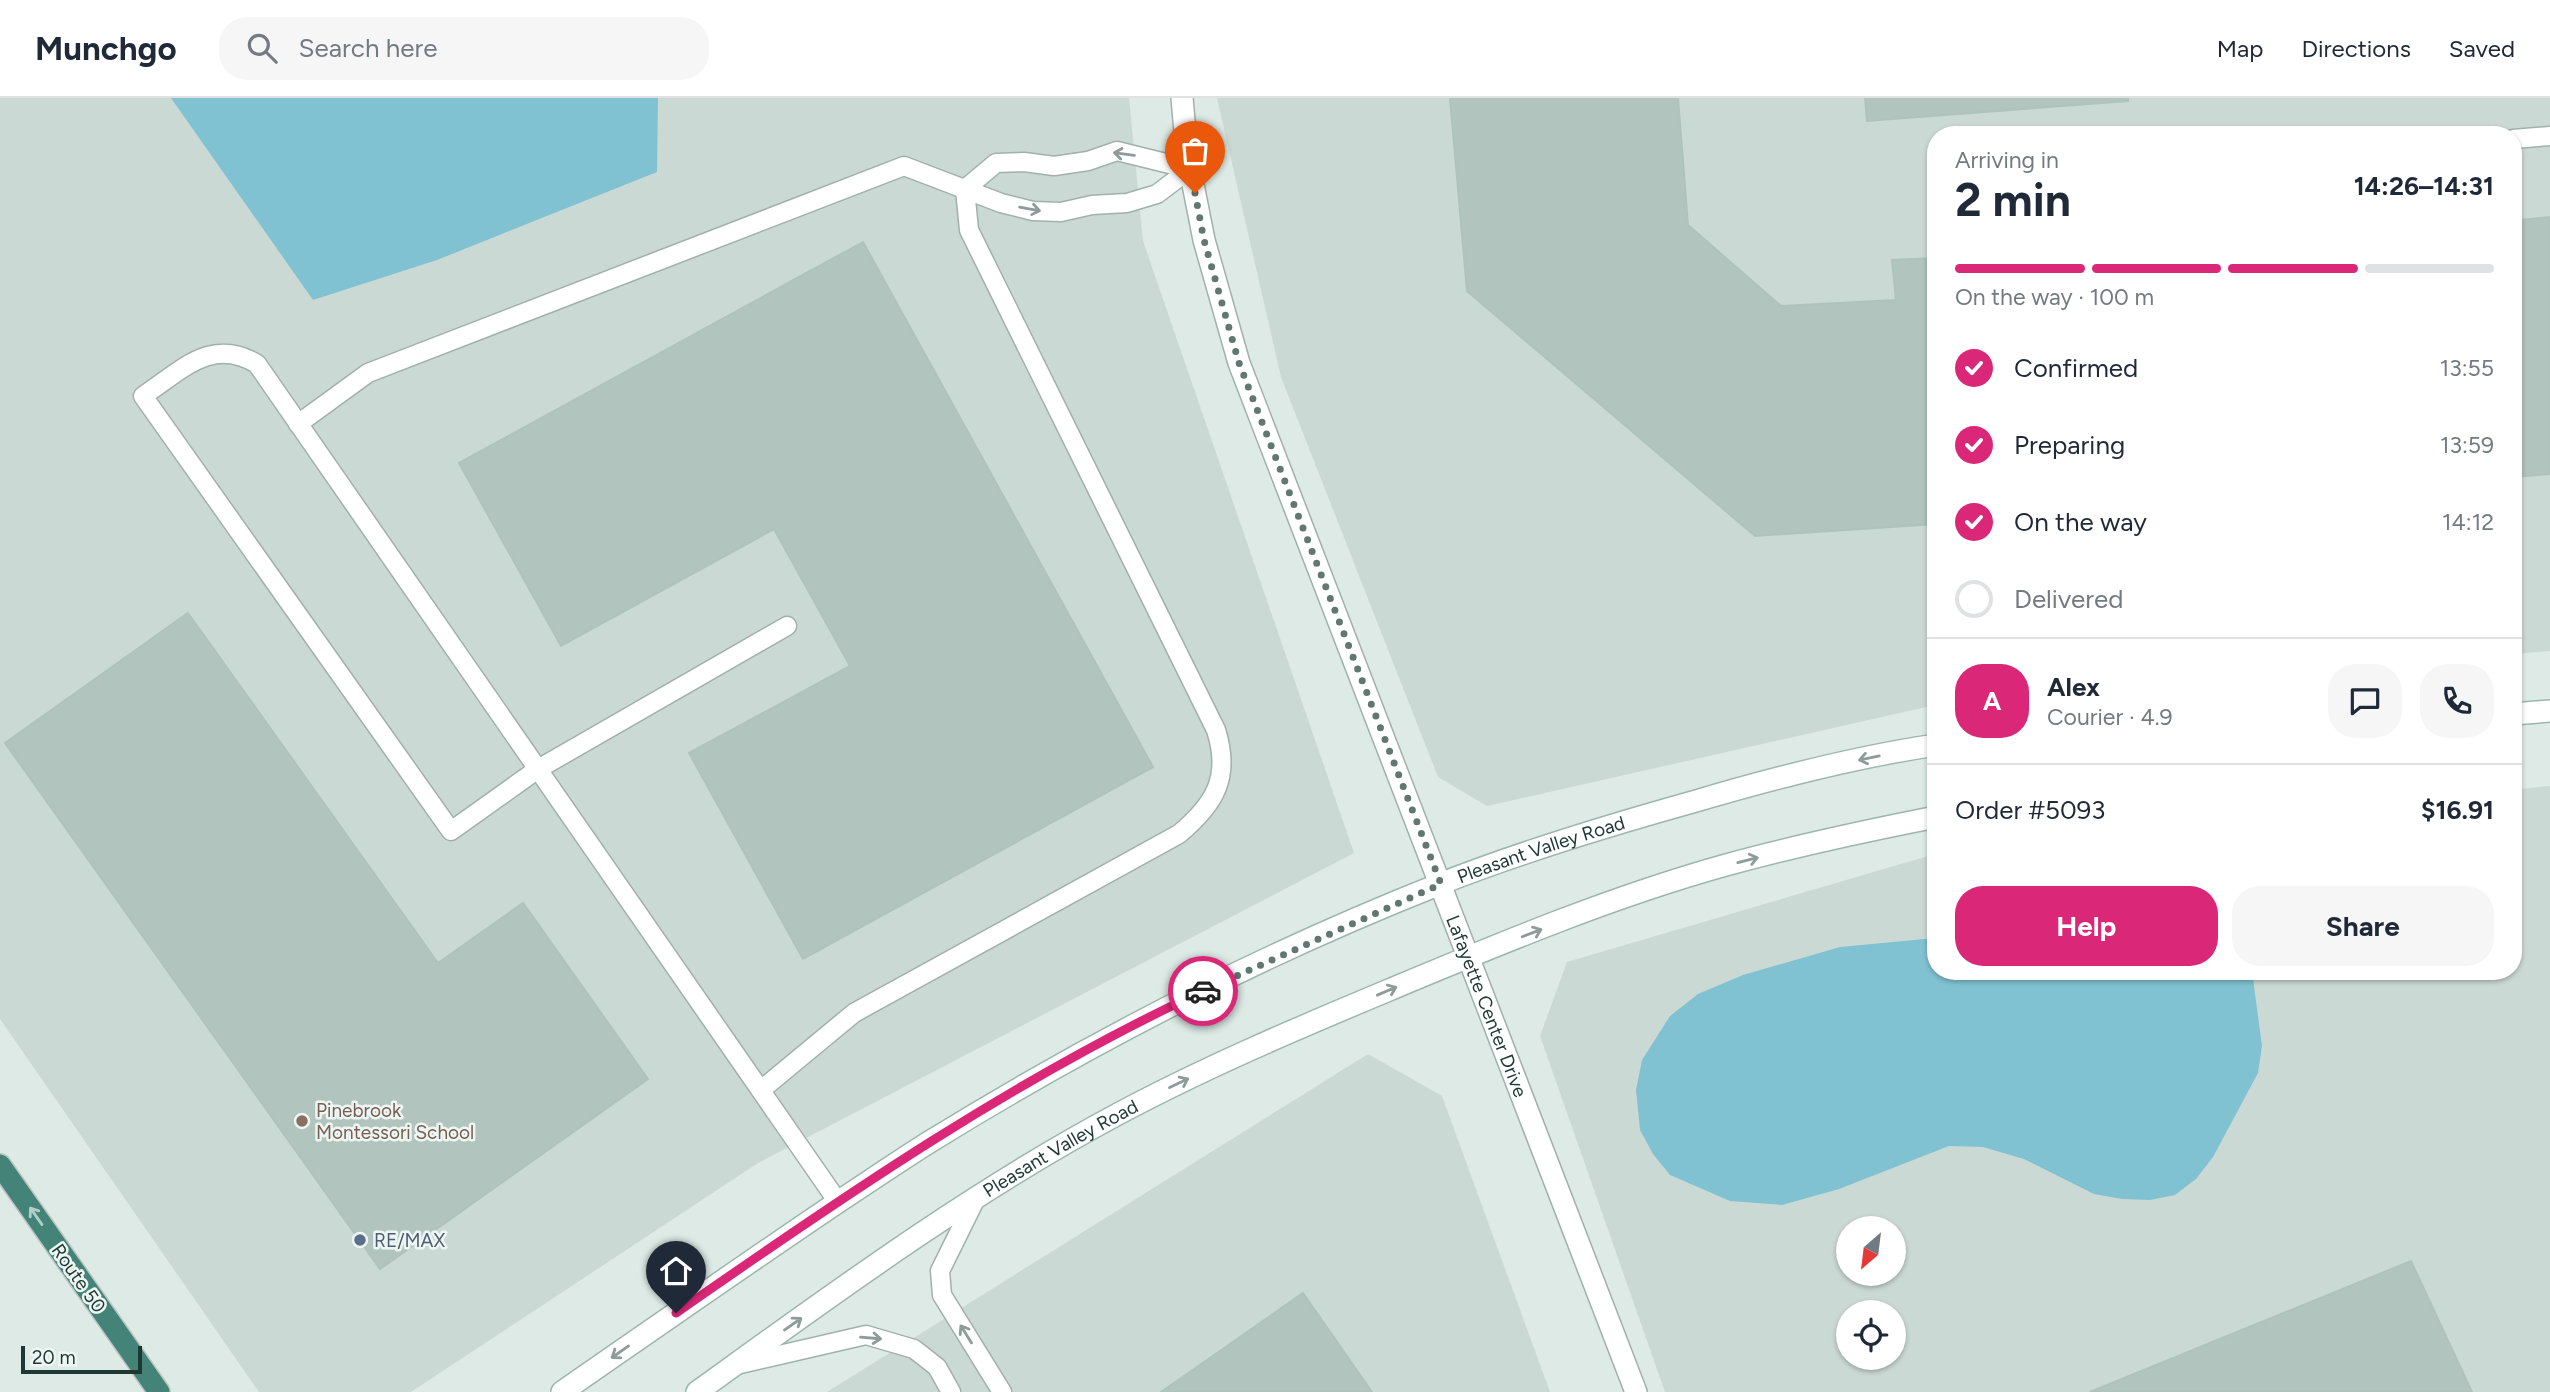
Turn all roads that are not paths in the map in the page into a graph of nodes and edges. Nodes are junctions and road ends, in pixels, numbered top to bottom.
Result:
1 (1182, 98) edge
2 (2550, 135) edge
3 (2522, 138) edge
4 (1190, 169) junction
5 (965, 190) junction
6 (298, 424) junction
7 (787, 625) dead end
8 (2550, 711) edge
9 (2522, 713) edge
10 (1927, 747) edge
11 (538, 769) junction
12 (1927, 819) edge
13 (1441, 884) junction
14 (1469, 957) junction
15 (761, 1090) junction
16 (0, 1164) edge
17 (976, 1198) junction
18 (838, 1202) junction
19 (733, 1366) junction
20 (159, 1392) edge
21 (562, 1392) edge
22 (697, 1392) edge
23 (951, 1392) edge
24 (1002, 1392) edge
25 (1636, 1392) edge

1 - 4 main road, Lafayette Center Drive
2 - 3 lane
5 -> 4 lane
4 -> 5 lane
4 - 13 main road, Lafayette Center Drive
5 - 6 lane
5 - 15 lane
6 - 11 lane
6 - 11 lane
7 - 11 lane
8 - 9 main road
10 -> 13 main road, Pleasant Valley Road
11 - 15 lane
14 -> 12 main road, Pleasant Valley Road
13 - 14 main road, Lafayette Center Drive
13 - 18 main road, Pleasant Valley Road
17 -> 14 main road, Pleasant Valley Road
14 - 25 main road, Lafayette Center Drive
15 - 18 lane
20 -> 16 highway, Route 50
19 -> 17 main road, Pleasant Valley Road
24 -> 17 lane
18 -> 21 main road, Pleasant Valley Road
19 - 22 main road, Pleasant Valley Road
19 -> 23 lane

